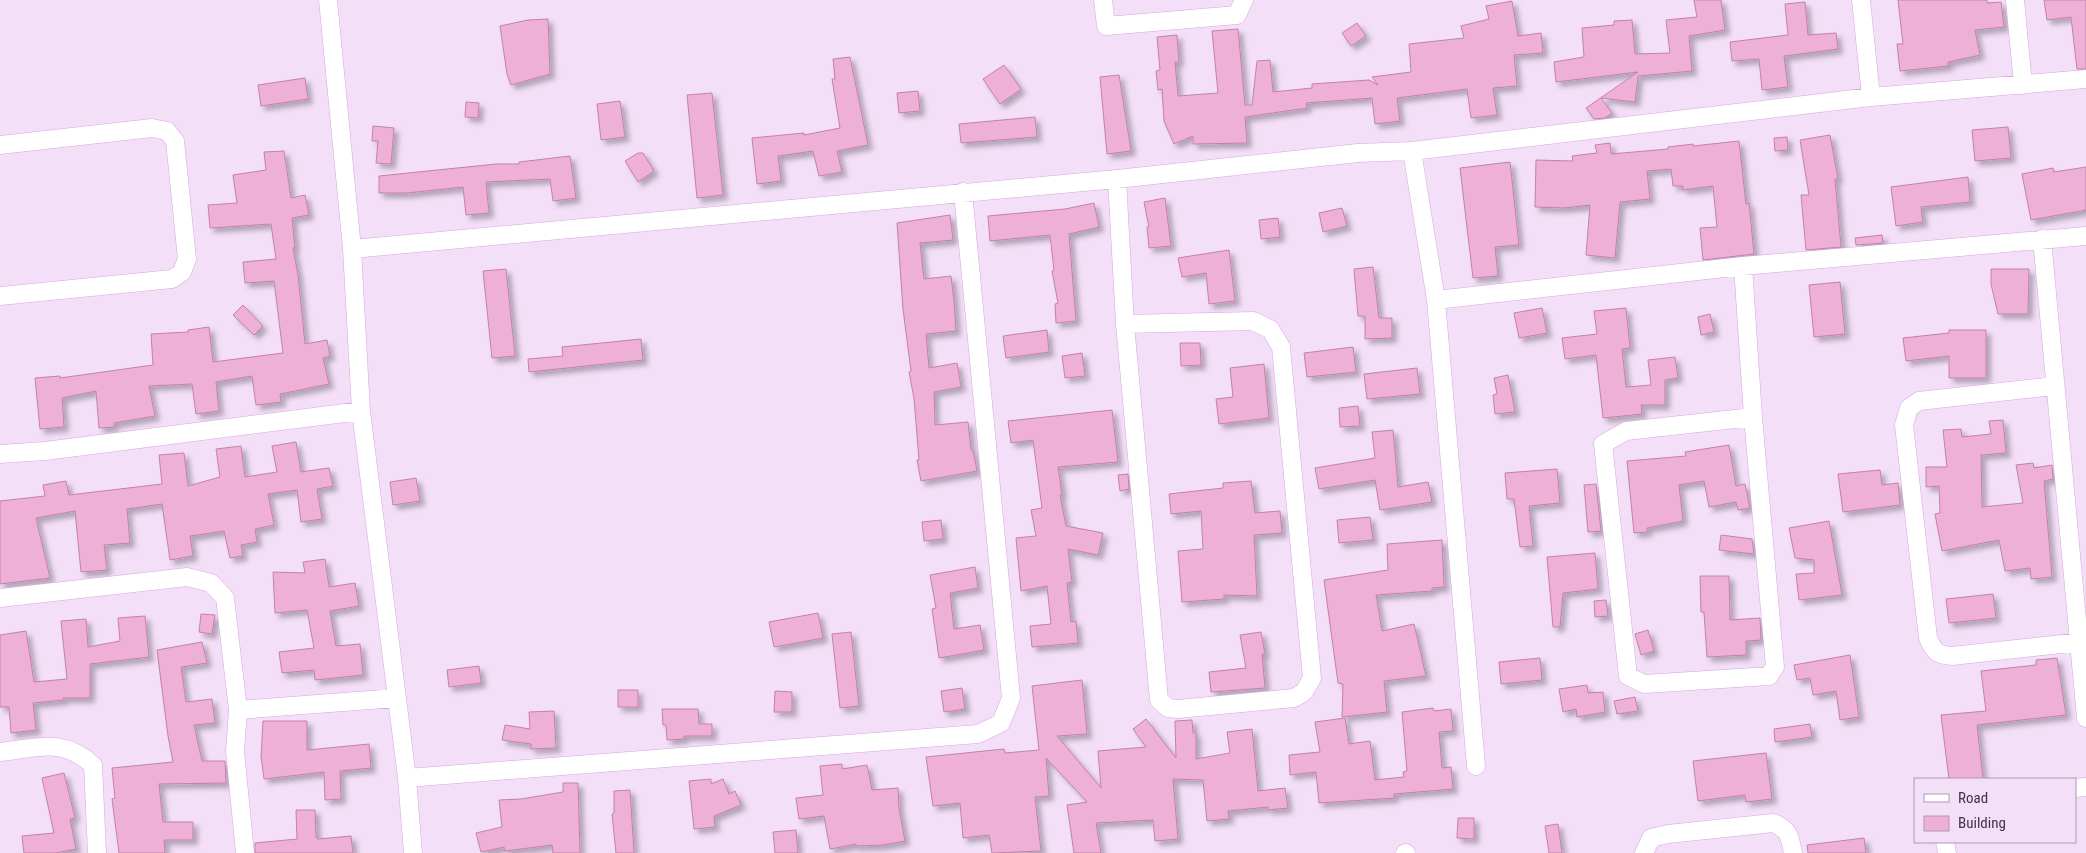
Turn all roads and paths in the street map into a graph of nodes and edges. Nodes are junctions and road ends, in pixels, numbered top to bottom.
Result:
1 (328, 0) edge
2 (1104, 0) edge
3 (1244, 0) edge
4 (1861, 0) edge
5 (2015, 0) edge
6 (2086, 79) edge
7 (2023, 85) junction
8 (1871, 97) junction
9 (0, 145) edge
10 (1412, 151) junction
11 (1117, 179) junction
12 (963, 192) junction
13 (2086, 236) edge
14 (2042, 239) junction
15 (352, 249) junction
16 (1744, 266) junction
17 (0, 296) edge
18 (1436, 300) junction
19 (1125, 324) junction
20 (2055, 386) junction
21 (361, 411) junction
22 (1753, 417) junction
23 (0, 454) edge
24 (0, 598) edge
25 (2080, 642) junction
26 (396, 698) junction
27 (238, 710) junction
28 (2086, 718) edge
29 (0, 752) edge
30 (1476, 766) dead end
31 (407, 778) junction
32 (97, 853) edge
33 (246, 853) edge
34 (413, 853) edge
35 (1644, 853) edge
36 (1793, 853) edge

1 - 15 street
2 - 3 street
4 - 8 street
5 - 7 street
6 - 7 street
7 - 8 street
8 - 10 street
9 - 17 street
10 - 11 street
10 - 18 street
11 - 12 street
11 - 19 street
12 - 15 street
12 - 31 street
13 - 14 street
14 - 16 street
14 - 20 street
15 - 21 street
16 - 18 street
16 - 22 street
18 - 30 street
19 - 19 street
20 - 25 street
20 - 25 street
21 - 23 street
21 - 26 street
22 - 22 street
24 - 27 street
25 - 28 street
26 - 27 street
26 - 31 street
27 - 33 street
29 - 32 street
31 - 34 street
35 - 36 street

